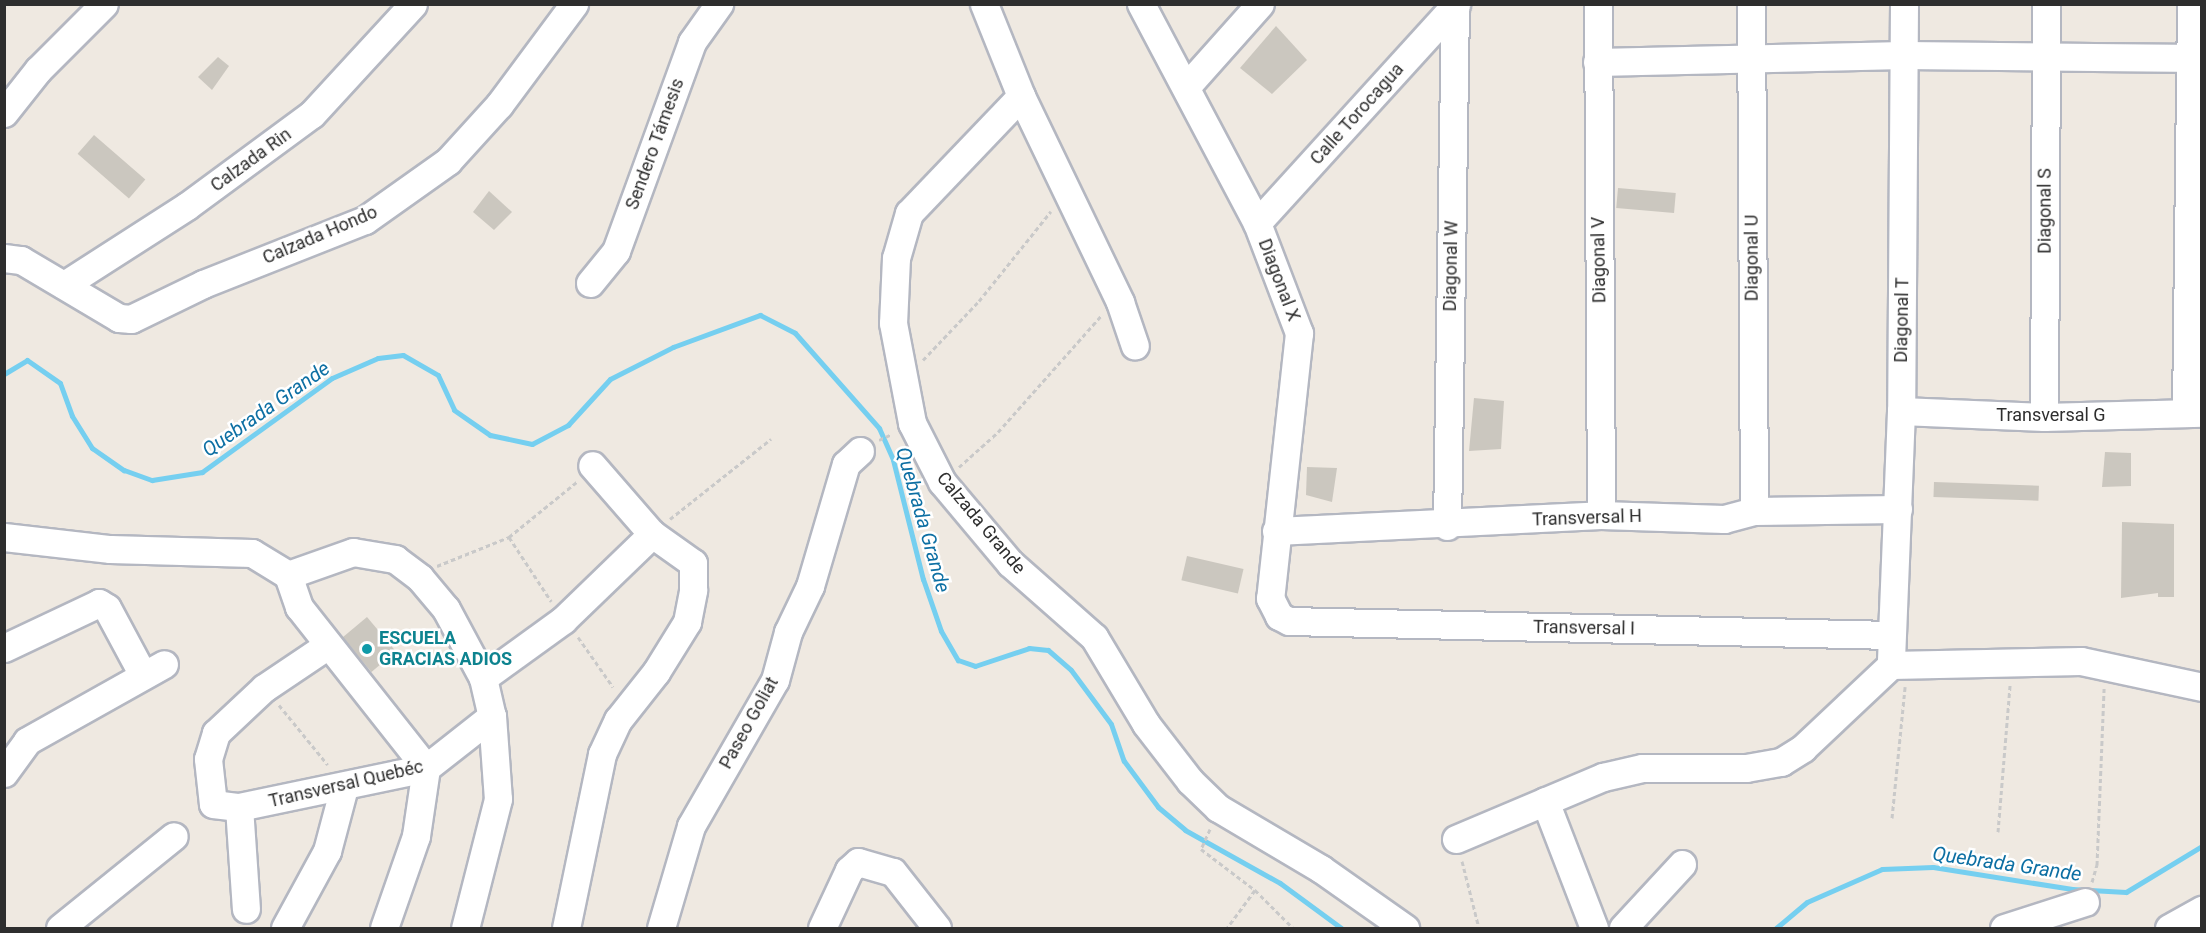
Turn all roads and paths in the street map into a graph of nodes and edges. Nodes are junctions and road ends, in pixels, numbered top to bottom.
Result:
1 (104, 4) edge
2 (413, 4) edge
3 (574, 4) edge
4 (719, 4) edge
5 (984, 4) edge
6 (1141, 4) edge
7 (1260, 4) edge
8 (1598, 4) edge
9 (1751, 4) edge
10 (1904, 4) edge
11 (2046, 4) edge
12 (2192, 4) edge
13 (1456, 5) edge
14 (1904, 55) junction
15 (2045, 56) junction
16 (1751, 57) junction
17 (2197, 58) edge
18 (1597, 62) junction
19 (1186, 87) junction
20 (1021, 96) junction
21 (6, 107) edge
22 (1066, 193) junction
23 (1257, 223) junction
24 (4, 258) edge
25 (590, 283) dead end
26 (64, 285) junction
27 (1120, 302) junction
28 (1135, 346) dead end
29 (903, 381) junction
30 (1901, 411) junction
31 (2194, 413) edge
32 (2044, 417) junction
33 (771, 439) dead end
34 (860, 451) dead end
35 (592, 465) joint
36 (942, 482) junction
37 (1898, 509) junction
38 (1754, 511) junction
39 (1601, 515) junction
40 (1447, 526) junction
41 (1276, 531) junction
42 (652, 534) junction
43 (4, 537) edge
44 (288, 575) junction
45 (420, 578) junction
46 (1279, 616) joint
47 (1891, 635) junction
48 (328, 645) junction
49 (4, 648) edge
50 (2012, 659) junction
51 (1903, 664) junction
52 (2105, 666) junction
53 (483, 678) junction
54 (2202, 687) edge
55 (264, 688) junction
56 (492, 716) junction
57 (426, 768) junction
58 (4, 773) edge
59 (344, 788) junction
60 (1545, 801) junction
61 (229, 807) junction
62 (1892, 818) dead end
63 (1213, 822) dead end
64 (1998, 832) dead end
65 (174, 836) dead end
66 (1456, 839) joint
67 (1682, 864) dead end
68 (2097, 865) dead end
69 (1254, 890) junction
70 (2085, 902) dead end
71 (246, 909) dead end
72 (2202, 910) edge
73 (60, 928) edge
74 (285, 928) edge
75 (384, 928) edge
76 (465, 928) edge
77 (566, 928) edge
78 (661, 928) edge
79 (822, 928) edge
80 (937, 928) edge
81 (1227, 928) edge
82 (1293, 928) edge
83 (1405, 928) edge
84 (1479, 928) edge
85 (1594, 928) edge
86 (1623, 928) edge
87 (2004, 928) edge
88 (2169, 928) edge

1 - 21 street
2 - 26 street, Calzada Rin
3 - 26 street, Calzada Hondo
4 - 25 street, Sendero Támesis
5 - 20 street
6 - 19 street, Diagonal X
7 - 19 street
8 - 18 street, Diagonal V
9 - 16 street, Diagonal U
10 - 14 street, Diagonal T
11 - 15 street, Diagonal S
12 - 17 street
13 - 23 street, Calle Torocagua
13 - 40 street, Diagonal W
14 - 15 street
14 - 16 street
14 - 30 street, Diagonal T
15 - 17 street
15 - 32 street, Diagonal S
16 - 18 street
16 - 38 street, Diagonal U
17 - 31 street
18 - 39 street, Diagonal V
19 - 23 street, Diagonal X
20 - 22 street
20 - 29 street, Calzada Grande
22 - 27 street
22 - 29 path
23 - 41 street, Diagonal X
24 - 26 street, Calzada Hondo
27 - 28 street
27 - 36 path
29 - 36 street, Calzada Grande
30 - 32 street, Transversal G
30 - 37 street, Diagonal T
31 - 32 street, Transversal G
33 - 42 path
34 - 78 street, Paseo Goliat
35 - 42 street
35 - 45 path
36 - 83 street, Calzada Grande
37 - 38 street, Transversal H
37 - 47 street, Diagonal T
38 - 39 street, Transversal H
39 - 40 street, Transversal H
40 - 41 street, Transversal H
41 - 46 street, Diagonal X
42 - 53 street
42 - 77 street
43 - 44 street
44 - 45 street
44 - 48 street
45 - 53 street
46 - 47 street, Transversal I
47 - 51 street, Diagonal T
48 - 55 street
48 - 57 street
49 - 58 street
50 - 51 street
50 - 52 street
50 - 64 path
51 - 60 street
51 - 62 path
52 - 54 street
52 - 68 path
53 - 56 street
55 - 59 path
55 - 61 street
56 - 57 street, Transversal Quebéc
56 - 76 street
57 - 59 street, Transversal Quebéc
57 - 75 street
59 - 61 street, Transversal Quebéc
59 - 74 street
60 - 66 street
60 - 85 street
61 - 71 street
63 - 69 path
65 - 73 street
66 - 84 path
67 - 86 street
69 - 81 path
69 - 82 path
70 - 87 street
72 - 88 street
79 - 80 street

